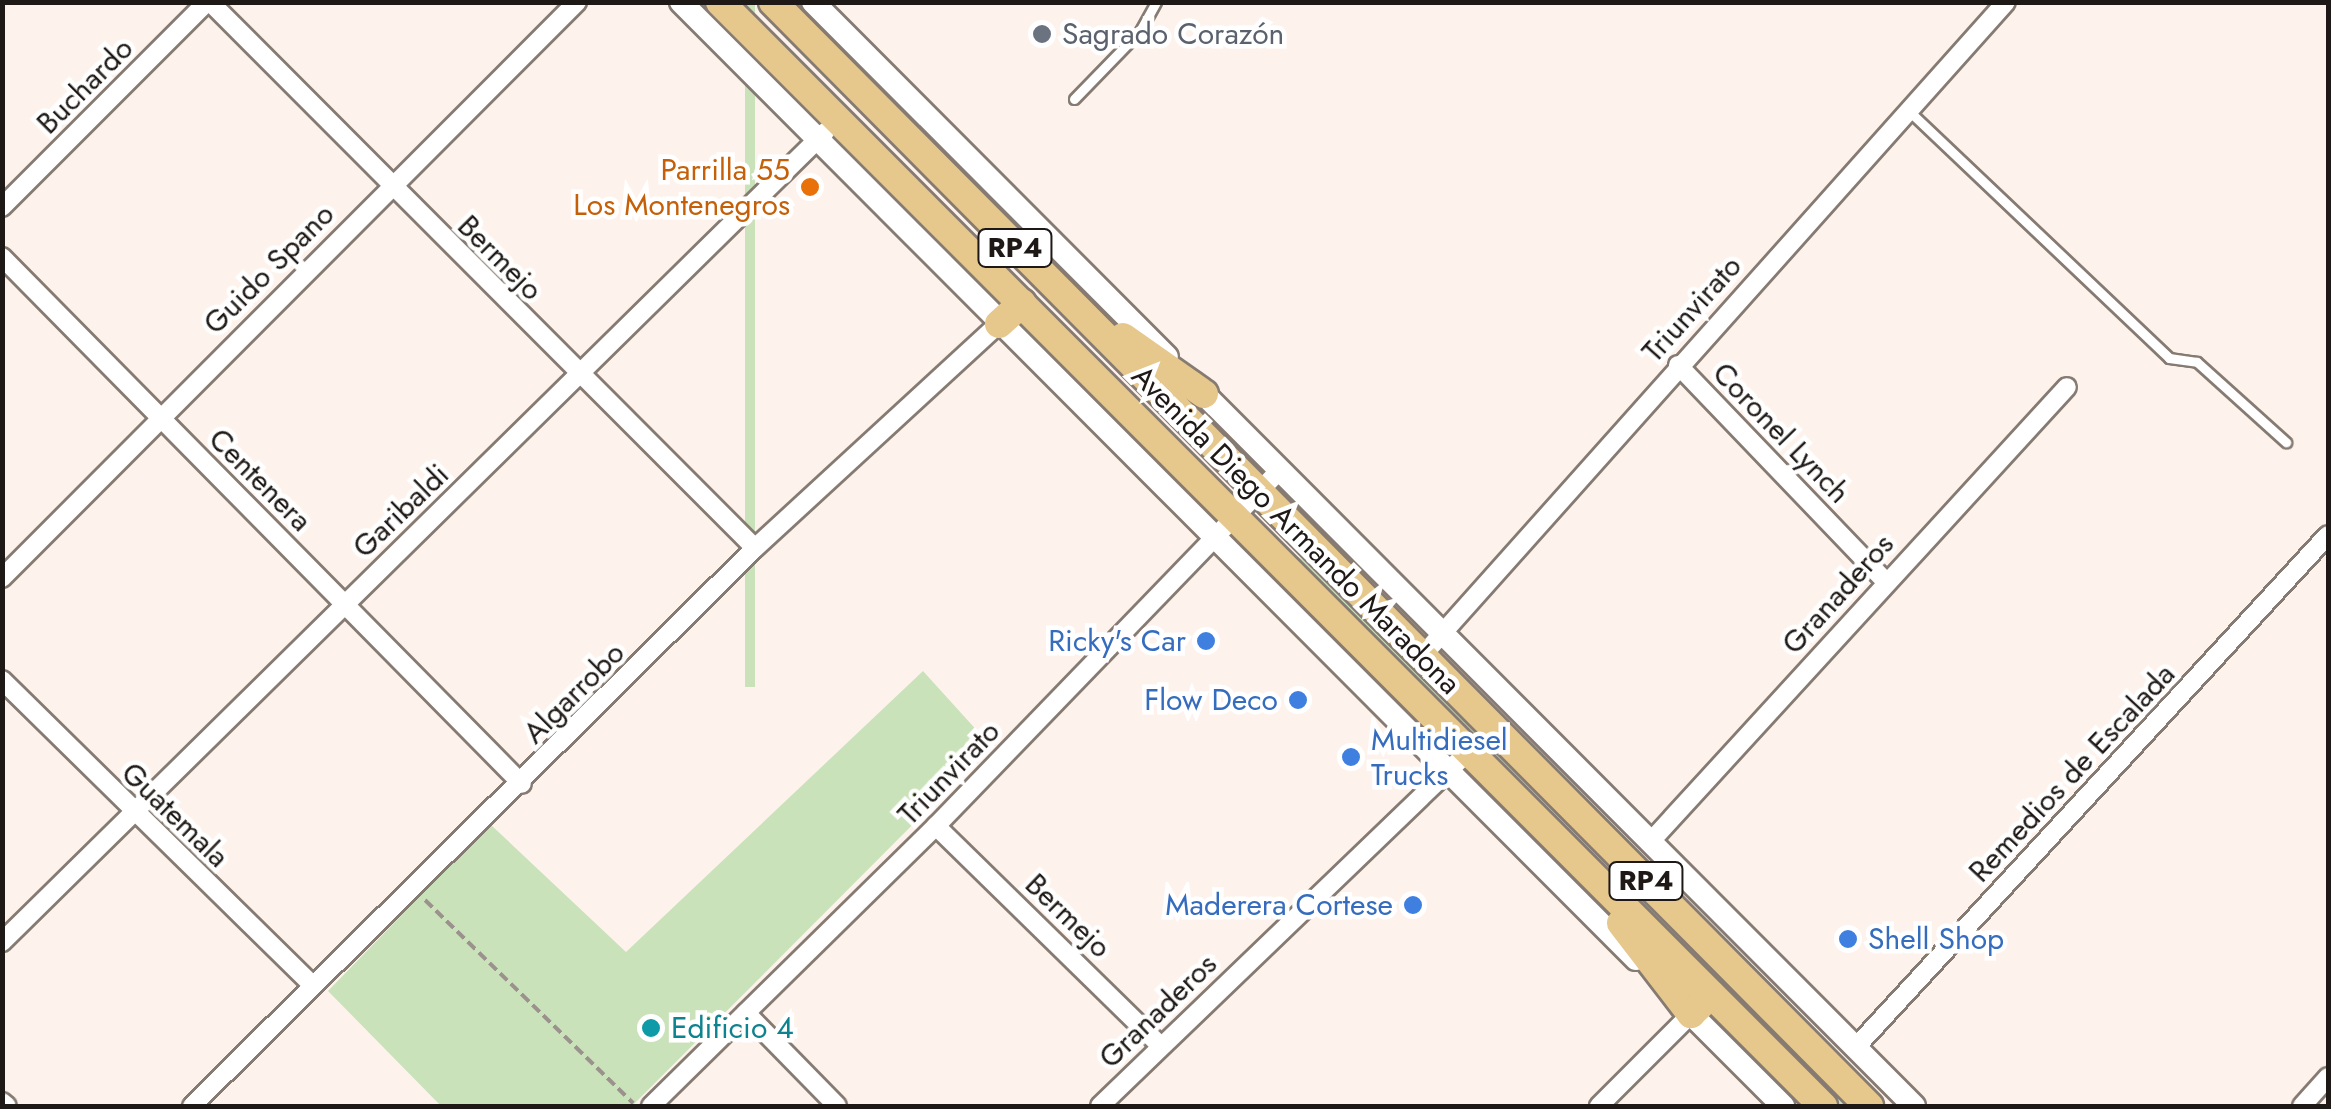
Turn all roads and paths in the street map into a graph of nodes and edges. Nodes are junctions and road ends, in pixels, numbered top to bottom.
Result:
1 (208, 2) edge
2 (577, 2) edge
3 (680, 2) edge
4 (720, 2) edge
5 (773, 2) edge
6 (814, 2) edge
7 (1156, 2) edge
8 (2006, 2) edge
9 (1074, 99) dead end
10 (1909, 111) junction
11 (828, 128) junction
12 (391, 187) junction
13 (2, 207) edge
14 (2, 257) edge
15 (1060, 293) junction
16 (1022, 303) junction
17 (1000, 324) junction
18 (1678, 365) junction
19 (580, 377) junction
20 (2067, 386) dead end
21 (1204, 394) junction
22 (159, 416) junction
23 (2286, 442) dead end
24 (1269, 481) junction
25 (1236, 516) junction
26 (2328, 535) edge
27 (1216, 538) junction
28 (756, 548) junction
29 (2322, 557) edge
30 (2, 578) edge
31 (1886, 582) junction
32 (344, 604) junction
33 (1432, 644) junction
34 (2, 680) edge
35 (1458, 690) junction
36 (1435, 713) junction
37 (1471, 748) junction
38 (1448, 770) junction
39 (522, 784) junction
40 (133, 814) junction
41 (936, 826) junction
42 (1652, 840) junction
43 (412, 886) junction
44 (2, 942) edge
45 (312, 986) junction
46 (1701, 1005) junction
47 (746, 1013) junction
48 (1160, 1046) junction
49 (1856, 1047) junction
50 (2328, 1076) edge
51 (192, 1106) edge
52 (637, 1106) edge
53 (651, 1106) edge
54 (838, 1106) edge
55 (1100, 1106) edge
56 (1599, 1106) edge
57 (1783, 1106) edge
58 (1823, 1106) edge
59 (1869, 1106) edge
60 (1914, 1106) edge
61 (2302, 1106) edge

1 - 12 street, Bermejo
1 - 13 street, Buchardo
2 - 12 street, Guido Spano
3 - 11 street, Avenida Diego Armando Maradona
4 - 11 main road, Avenida Diego Armando Maradona / RP4
5 - 15 main road, Avenida Diego Armando Maradona / RP4
6 - 21 street, Avenida Diego Armando Maradona
7 - 9 lane
8 - 10 street, Triunvirato
10 - 18 street, Triunvirato
10 - 23 lane
11 - 16 main road, Avenida Diego Armando Maradona / RP4
11 - 17 street, Avenida Diego Armando Maradona
11 - 19 street, Garibaldi
12 - 19 street, Bermejo
12 - 22 street, Guido Spano
14 - 22 street, Centenera
15 - 21 main road
15 - 24 main road, Avenida Diego Armando Maradona / RP4
16 - 17 main road
16 - 25 main road, Avenida Diego Armando Maradona / RP4
17 - 27 street, Avenida Diego Armando Maradona
17 - 28 street, Algarrobo
18 - 31 street, Coronel Lynch
18 - 33 street, Triunvirato
19 - 28 street, Bermejo
19 - 32 street, Garibaldi
20 - 31 street, Granaderos
21 - 24 street, Avenida Diego Armando Maradona
22 - 30 street, Guido Spano
22 - 32 street, Centenera
24 - 25 street, Triunvirato
24 - 33 main road, Avenida Diego Armando Maradona / RP4
25 - 27 street, Triunvirato
25 - 36 main road, Avenida Diego Armando Maradona / RP4
26 - 29 street, Remedios de Escalada
27 - 38 street, Avenida Diego Armando Maradona
27 - 41 street, Triunvirato
28 - 39 street, Algarrobo
29 - 49 street, Remedios de Escalada
31 - 42 street, Granaderos
32 - 39 street, Centenera
32 - 40 street, Garibaldi
33 - 35 main road, Avenida Diego Armando Maradona / RP4
33 - 42 street, Avenida Diego Armando Maradona
34 - 40 street, Guatemala
35 - 36 main road
35 - 59 main road, Avenida Diego Armando Maradona / RP4
36 - 37 main road, Avenida Diego Armando Maradona / RP4
37 - 38 street, Granaderos
37 - 46 main road, Avenida Diego Armando Maradona / RP4
38 - 46 street, Avenida Diego Armando Maradona
38 - 48 street, Granaderos
39 - 43 street, Algarrobo
40 - 44 street, Garibaldi
40 - 45 street, Guatemala
41 - 47 street, Triunvirato
41 - 48 street, Bermejo
42 - 49 street, Avenida Diego Armando Maradona
43 - 45 street, Algarrobo
43 - 52 path
45 - 51 street, Algarrobo
46 - 56 street
46 - 57 street, Avenida Diego Armando Maradona
46 - 58 main road, Avenida Diego Armando Maradona / RP4
47 - 53 street, Triunvirato
47 - 54 street
48 - 55 street, Granaderos
49 - 60 street, Avenida Diego Armando Maradona
50 - 61 street

